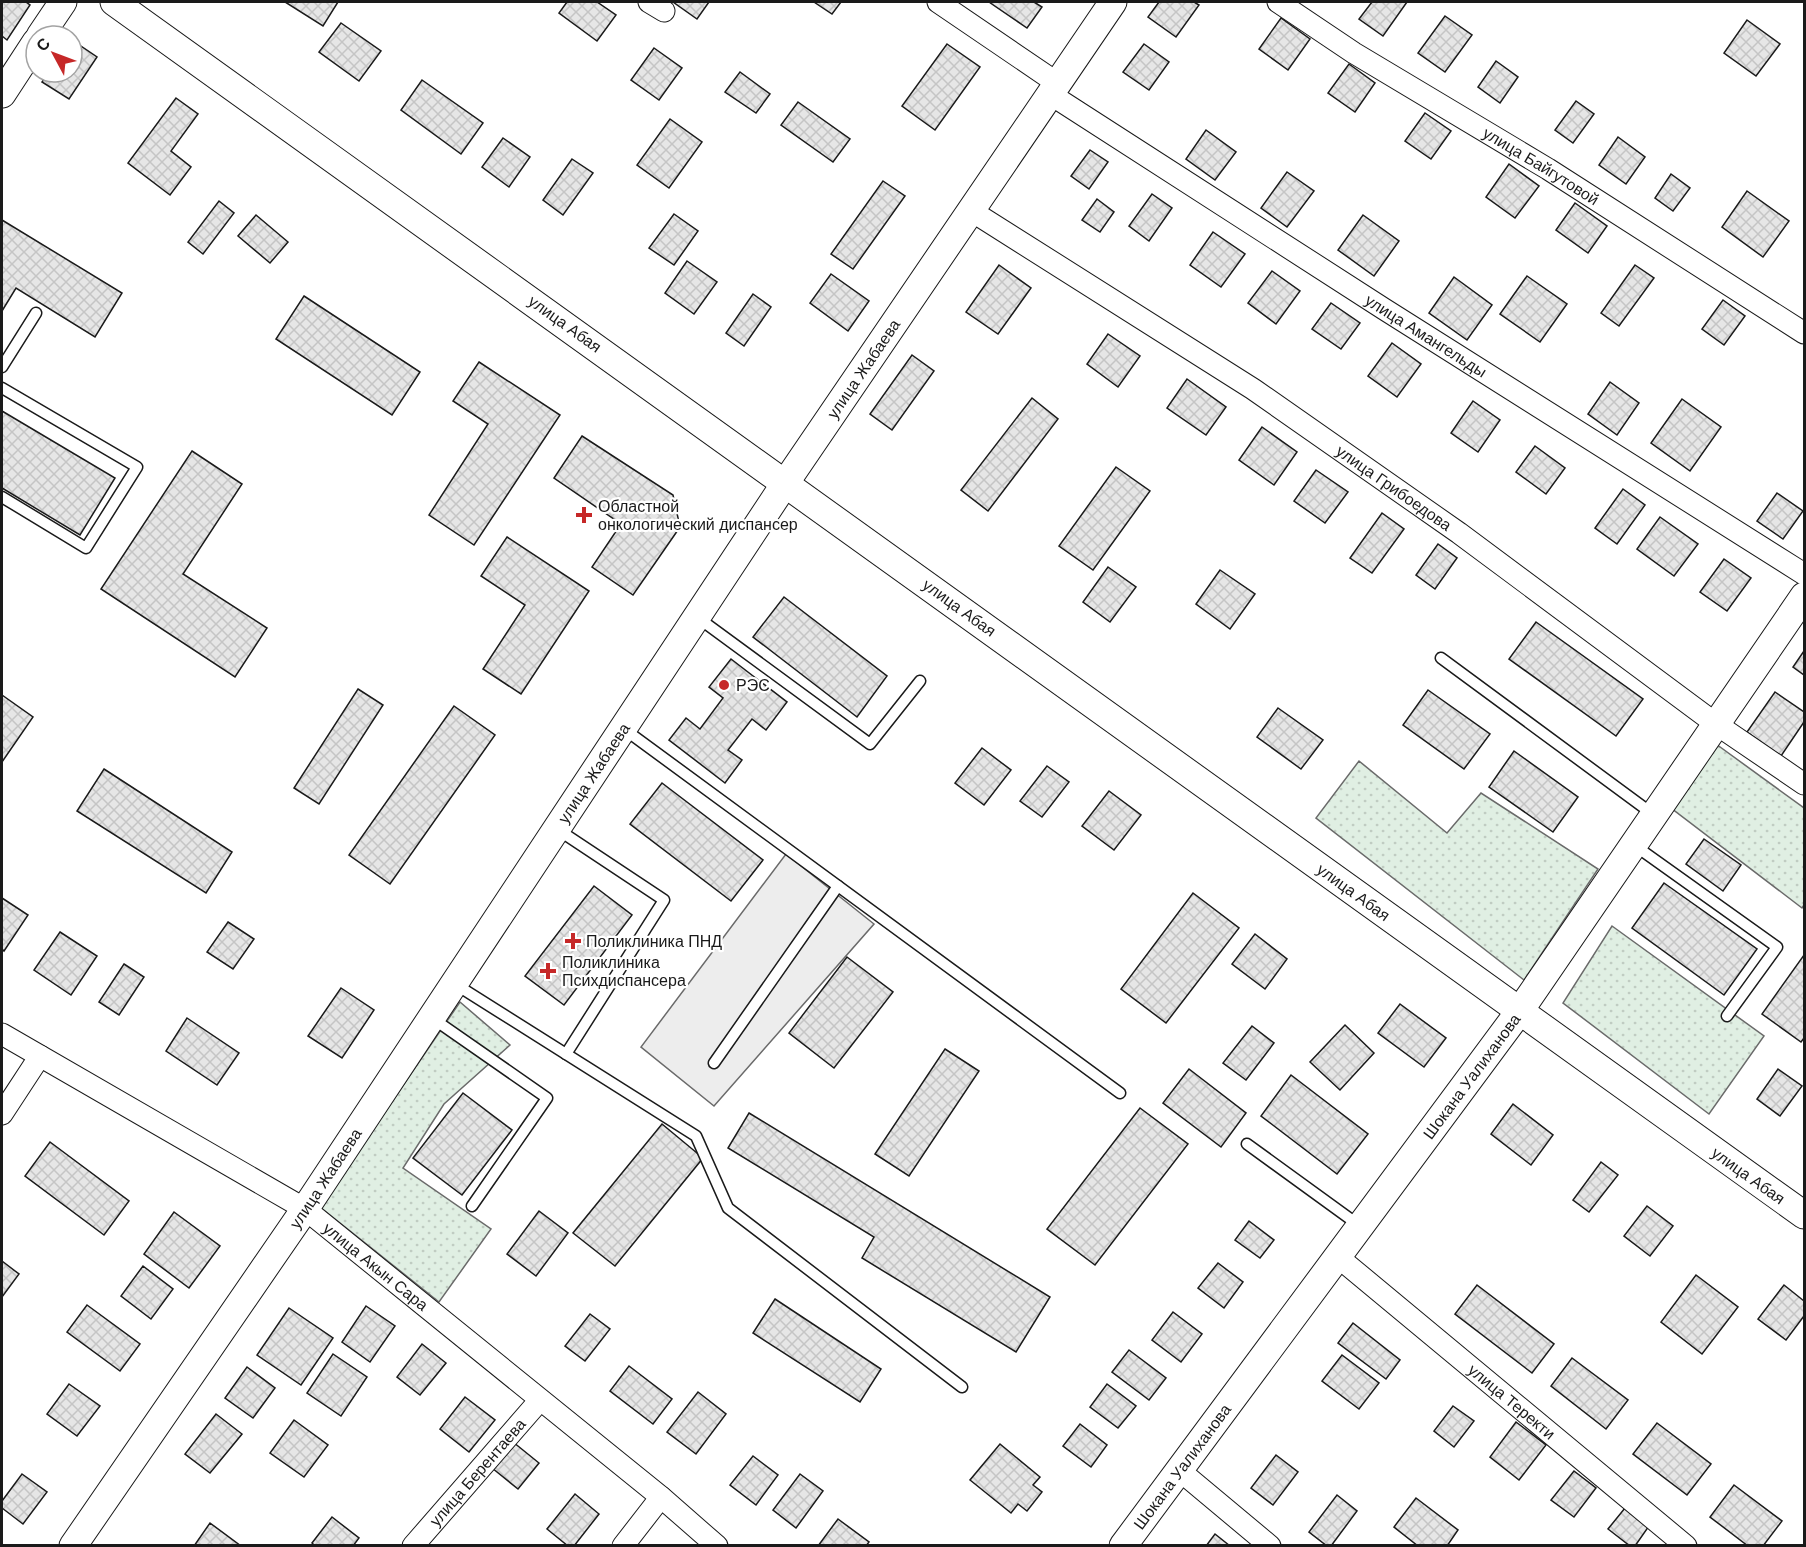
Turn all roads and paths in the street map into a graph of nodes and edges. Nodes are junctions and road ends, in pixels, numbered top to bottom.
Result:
1 (63, 2) edge
2 (114, 2) edge
3 (938, 2) edge
4 (1113, 2) edge
5 (1278, 2) edge
6 (48, 24) edge
7 (24, 60) edge
8 (1053, 88) junction
9 (2, 94) edge
10 (970, 210) junction
11 (36, 314) dead end
12 (1804, 333) edge
13 (2, 367) edge
14 (2, 388) edge
15 (786, 482) junction
16 (3, 501) edge
17 (1804, 574) edge
18 (1804, 596) edge
19 (697, 616) junction
20 (1441, 658) dead end
21 (920, 681) dead end
22 (1716, 724) junction
23 (623, 729) junction
24 (1804, 784) edge
25 (1654, 815) junction
26 (557, 828) junction
27 (1634, 844) junction
28 (838, 886) junction
29 (455, 984) junction
30 (1520, 1012) junction
31 (1727, 1016) dead end
32 (432, 1018) junction
33 (2, 1034) edge
34 (566, 1054) junction
35 (40, 1056) junction
36 (714, 1063) dead end
37 (1120, 1092) dead end
38 (2, 1114) edge
39 (1247, 1144) dead end
40 (472, 1206) dead end
41 (305, 1209) junction
42 (1804, 1215) edge
43 (1361, 1226) junction
44 (1338, 1257) junction
45 (963, 1387) dead end
46 (540, 1400) junction
47 (1179, 1470) junction
48 (661, 1497) junction
49 (73, 1545) edge
50 (413, 1545) edge
51 (623, 1545) edge
52 (717, 1545) edge
53 (1123, 1545) edge
54 (1270, 1545) edge
55 (1686, 1545) edge

1 - 6 street
2 - 15 street, улица Абая
3 - 8 street, улица Амангельды
4 - 8 street, улица Жабаева
5 - 12 street, улица Байгутовой
7 - 9 street
8 - 10 street, улица Жабаева
8 - 17 street, улица Амангельды
10 - 15 street, улица Жабаева
10 - 22 street, улица Грибоедова
11 - 13 lane
14 - 16 lane
15 - 19 street, улица Жабаева
15 - 30 street, улица Абая
18 - 22 street, Шокана Уалиханова
19 - 21 lane
19 - 23 street, улица Жабаева
20 - 25 lane
22 - 24 street, улица Грибоедова
22 - 25 street, Шокана Уалиханова
23 - 26 street, улица Жабаева
23 - 28 lane
25 - 27 street, Шокана Уалиханова
26 - 29 street, улица Жабаева
26 - 34 lane
27 - 30 street, Шокана Уалиханова
27 - 31 lane
28 - 36 lane
28 - 37 lane
29 - 32 street, улица Жабаева
29 - 34 lane
30 - 42 street, улица Абая
30 - 43 street, Шокана Уалиханова
32 - 40 lane
32 - 41 street, улица Жабаева
33 - 35 street, улица Акын Сара
34 - 45 lane
35 - 38 street
35 - 41 street, улица Акын Сара
39 - 43 lane
41 - 46 street, улица Акын Сара
41 - 49 street, улица Жабаева
43 - 44 street, Шокана Уалиханова
44 - 47 street, Шокана Уалиханова
44 - 55 street, улица Теректи
46 - 48 street, улица Акын Сара
46 - 50 street, улица Берентаева
47 - 53 street, Шокана Уалиханова
47 - 54 street
48 - 51 street
48 - 52 street, улица Акын Сара

